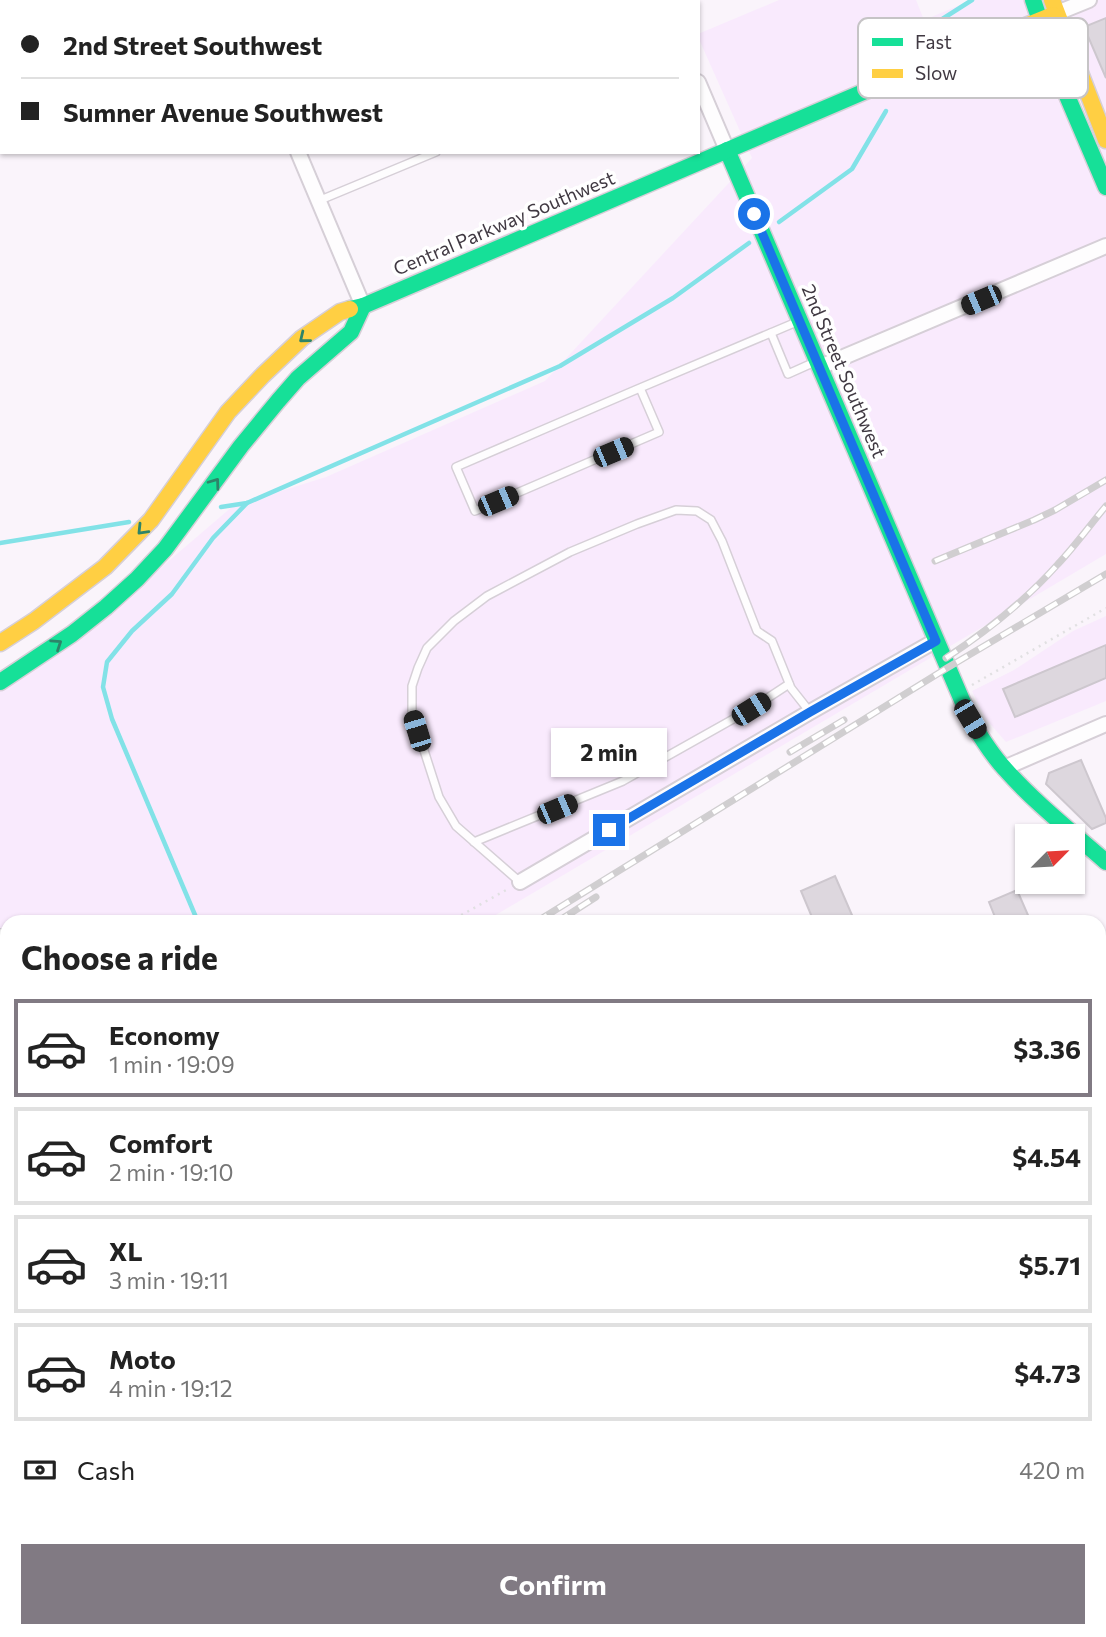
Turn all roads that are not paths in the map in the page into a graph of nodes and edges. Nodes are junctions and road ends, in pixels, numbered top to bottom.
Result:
1 (1033, 0) edge
2 (1089, 0) edge
3 (1054, 7) edge
4 (1039, 18) edge
5 (700, 87) edge
6 (858, 93) edge
7 (1088, 95) edge
8 (1068, 98) edge
9 (1106, 140) edge
10 (727, 150) junction
11 (299, 154) edge
12 (431, 154) edge
13 (1106, 187) edge
14 (318, 201) junction
15 (1106, 246) edge
16 (363, 306) junction
17 (800, 321) junction
18 (771, 333) junction
19 (819, 364) junction
20 (640, 388) junction
21 (936, 641) junction
22 (0, 643) edge
23 (0, 682) edge
24 (789, 684) junction
25 (810, 712) junction
26 (1106, 724) edge
27 (1004, 768) junction
28 (474, 842) junction
29 (1105, 861) edge
30 (520, 882) joint

1 - 4 street
2 - 3 street, Central Parkway Southwest
5 - 10 street, 2nd Street Southwest
6 - 10 street, Central Parkway Southwest
7 - 9 street
8 - 13 street
10 - 16 street, Central Parkway Southwest
10 - 17 street, 2nd Street Southwest
11 - 14 street
12 - 14 lane
14 - 16 street
15 - 19 street
16 -> 22 street, Central Parkway Southwest
23 -> 16 street
17 - 18 lane
17 - 19 street, 2nd Street Southwest
18 - 19 lane
18 - 20 lane
19 - 21 street, 2nd Street Southwest
20 - 20 lane
21 - 25 street
21 - 27 street, 2nd Street Southwest
24 - 25 lane
24 - 28 lane
24 - 28 lane
25 - 30 street
26 - 27 street
27 - 29 street, 2nd Street Southwest
28 - 30 lane

